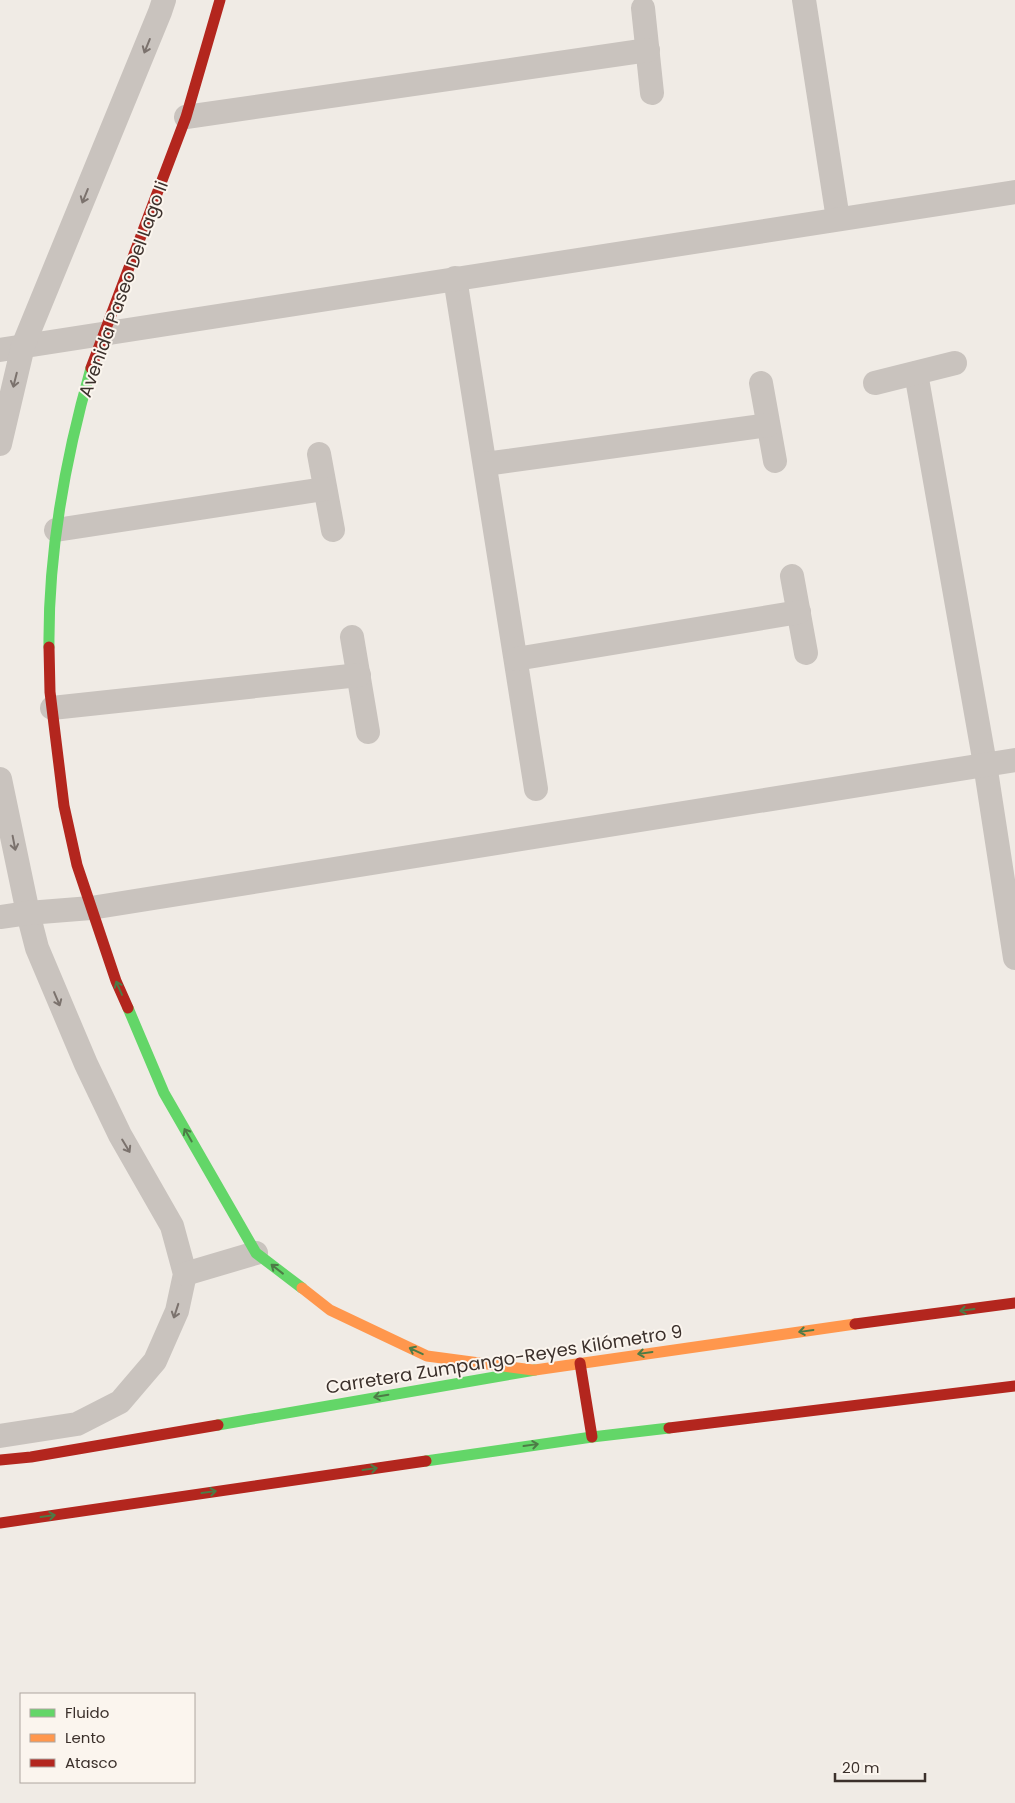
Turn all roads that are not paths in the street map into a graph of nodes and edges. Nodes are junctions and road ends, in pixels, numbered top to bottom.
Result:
1 (164, 0) edge
2 (220, 0) edge
3 (804, 0) edge
4 (643, 8) dead end
5 (648, 50) junction
6 (652, 93) dead end
7 (186, 117) junction
8 (1015, 192) edge
9 (838, 219) junction
10 (455, 278) junction
11 (103, 333) junction
12 (23, 346) junction
13 (0, 350) edge
14 (955, 362) dead end
15 (916, 372) junction
16 (761, 383) dead end
17 (875, 383) dead end
18 (768, 425) junction
19 (0, 444) edge
20 (319, 454) dead end
21 (775, 461) dead end
22 (485, 464) junction
23 (324, 489) junction
24 (56, 530) junction
25 (333, 530) dead end
26 (792, 576) dead end
27 (799, 612) junction
28 (352, 636) dead end
29 (806, 653) dead end
30 (516, 659) junction
31 (359, 675) junction
32 (52, 708) junction
33 (368, 732) dead end
34 (1015, 760) edge
35 (985, 764) junction
36 (0, 778) edge
37 (536, 789) dead end
38 (91, 908) junction
39 (28, 913) junction
40 (0, 917) edge
41 (1015, 958) edge
42 (256, 1253) junction
43 (185, 1274) junction
44 (1015, 1303) edge
45 (580, 1363) junction
46 (533, 1370) junction
47 (1015, 1386) edge
48 (0, 1436) edge
49 (592, 1436) junction
50 (0, 1460) edge
51 (0, 1523) edge

1 -> 12 street
2 - 7 main road, Avenida Paseo Del Lago Ii
3 - 9 street
4 - 5 street
5 - 6 street
5 - 7 street
7 - 11 main road, Avenida Paseo Del Lago Ii
8 - 9 street
9 - 10 street
10 - 11 street
10 - 22 street
11 - 12 street
11 - 24 main road, Avenida Paseo Del Lago Ii
12 - 13 street
12 -> 19 street
14 - 15 street
15 - 17 street
15 - 35 street
16 - 18 street
18 - 21 street
18 - 22 street
20 - 23 street
22 - 30 street
23 - 24 street
23 - 25 street
24 - 32 main road, Avenida Paseo Del Lago Ii
26 - 27 street
27 - 29 street
27 - 30 street
28 - 31 street
30 - 37 street
31 - 32 street
31 - 33 street
32 - 38 main road, Avenida Paseo Del Lago Ii
34 - 35 street
35 - 38 street
35 - 41 street
36 -> 39 street
38 - 39 street
42 -> 38 main road, Avenida Paseo Del Lago Ii
39 - 40 street
39 -> 43 street
42 - 43 street
46 -> 42 main road, Avenida Paseo Del Lago Ii
43 -> 48 street
44 -> 45 main road, Carretera Zumpango-Reyes Kilómetro 9
45 - 46 main road, Carretera Zumpango-Reyes Kilómetro 9
45 - 49 main road
46 -> 50 main road, Carretera Zumpango-Reyes Kilómetro 9
47 - 49 main road
51 -> 49 main road

